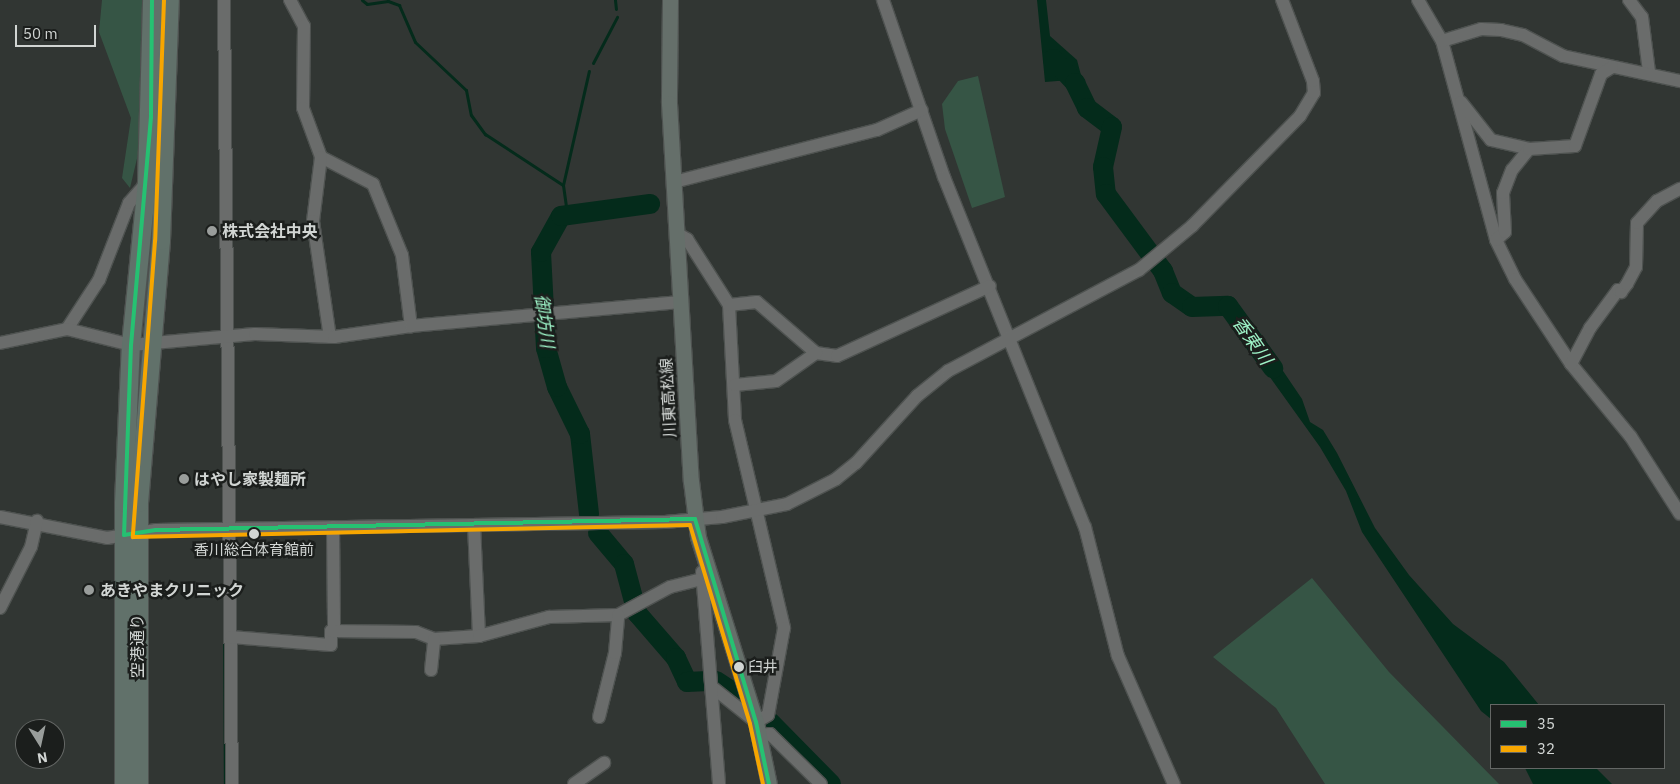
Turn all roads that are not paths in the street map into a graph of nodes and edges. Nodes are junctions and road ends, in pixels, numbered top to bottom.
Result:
1 (152, 0) edge
2 (170, 0) edge
3 (224, 0) edge
4 (290, 0) edge
5 (670, 0) edge
6 (884, 0) edge
7 (1282, 0) edge
8 (1418, 0) edge
9 (1628, 0) edge
10 (1442, 41) junction
11 (1612, 67) junction
12 (1649, 72) junction
13 (1680, 81) edge
14 (1457, 97) junction
15 (922, 110) junction
16 (1529, 149) junction
17 (321, 157) junction
18 (147, 182) junction
19 (674, 182) junction
20 (1680, 189) edge
21 (676, 233) junction
22 (1496, 240) junction
23 (990, 286) junction
24 (680, 302) junction
25 (729, 305) junction
26 (411, 326) junction
27 (67, 329) junction
28 (1010, 335) junction
29 (228, 336) junction
30 (330, 337) junction
31 (0, 343) edge
32 (150, 343) junction
33 (131, 345) junction
34 (816, 353) junction
35 (1571, 364) junction
36 (734, 385) junction
37 (756, 512) junction
38 (1680, 514) edge
39 (0, 517) edge
40 (695, 519) junction
41 (37, 521) junction
42 (474, 525) junction
43 (333, 527) junction
44 (229, 529) junction
45 (131, 534) junction
46 (698, 537) junction
47 (702, 579) junction
48 (0, 608) edge
49 (618, 615) junction
50 (334, 631) junction
51 (479, 636) junction
52 (231, 637) junction
53 (434, 639) junction
54 (431, 670) dead end
55 (712, 687) junction
56 (599, 717) dead end
57 (757, 729) junction
58 (604, 763) dead end
59 (124, 784) edge
60 (139, 784) edge
61 (232, 784) edge
62 (574, 784) edge
63 (719, 784) edge
64 (769, 784) edge
65 (821, 784) edge
66 (1174, 784) edge

1 - 18 highway, 空港通り
2 - 32 highway, 空港通り
3 - 29 street
4 - 17 street
5 - 19 main road, 川東高松線
6 - 15 street
7 - 28 street
8 - 10 street
9 - 12 street
10 - 11 street
10 - 14 street
11 - 12 street
11 - 16 street
12 - 13 street
14 - 16 street
14 - 22 street
15 - 19 street
15 - 23 street
16 - 22 street
17 - 26 street
17 - 30 street
18 - 27 street
18 - 33 highway, 空港通り
19 - 21 main road, 川東高松線
20 - 35 street
21 - 24 main road, 川東高松線
21 - 25 street
22 - 35 street
23 - 28 street
23 - 34 street
24 - 26 street
24 - 40 main road, 川東高松線
25 - 34 street
25 - 36 street
26 - 30 street
27 - 31 street
27 - 33 street
28 - 37 street
28 - 66 street
29 - 30 street
29 - 32 street
29 - 44 street
32 - 33 street
32 - 45 highway, 空港通り
33 - 45 highway, 空港通り
34 - 36 street
35 - 38 street
36 - 37 street
37 - 40 street
37 - 57 street
39 - 41 street
40 - 42 street
40 - 46 main road, 川東高松線
41 - 45 street
41 - 48 street
42 - 43 street
42 - 51 street
43 - 44 street
43 - 50 street
44 - 45 street
44 - 52 street
45 - 59 highway, 空港通り
45 - 60 highway, 空港通り
46 - 47 street
46 - 57 main road, 川東高松線
47 - 49 street
47 - 55 street
49 - 51 street
49 - 56 street
50 - 52 street
50 - 53 street
51 - 53 street
52 - 61 street
53 - 54 street
55 - 57 street
55 - 63 street
57 - 64 main road, 川東高松線
57 - 65 street
58 - 62 street

